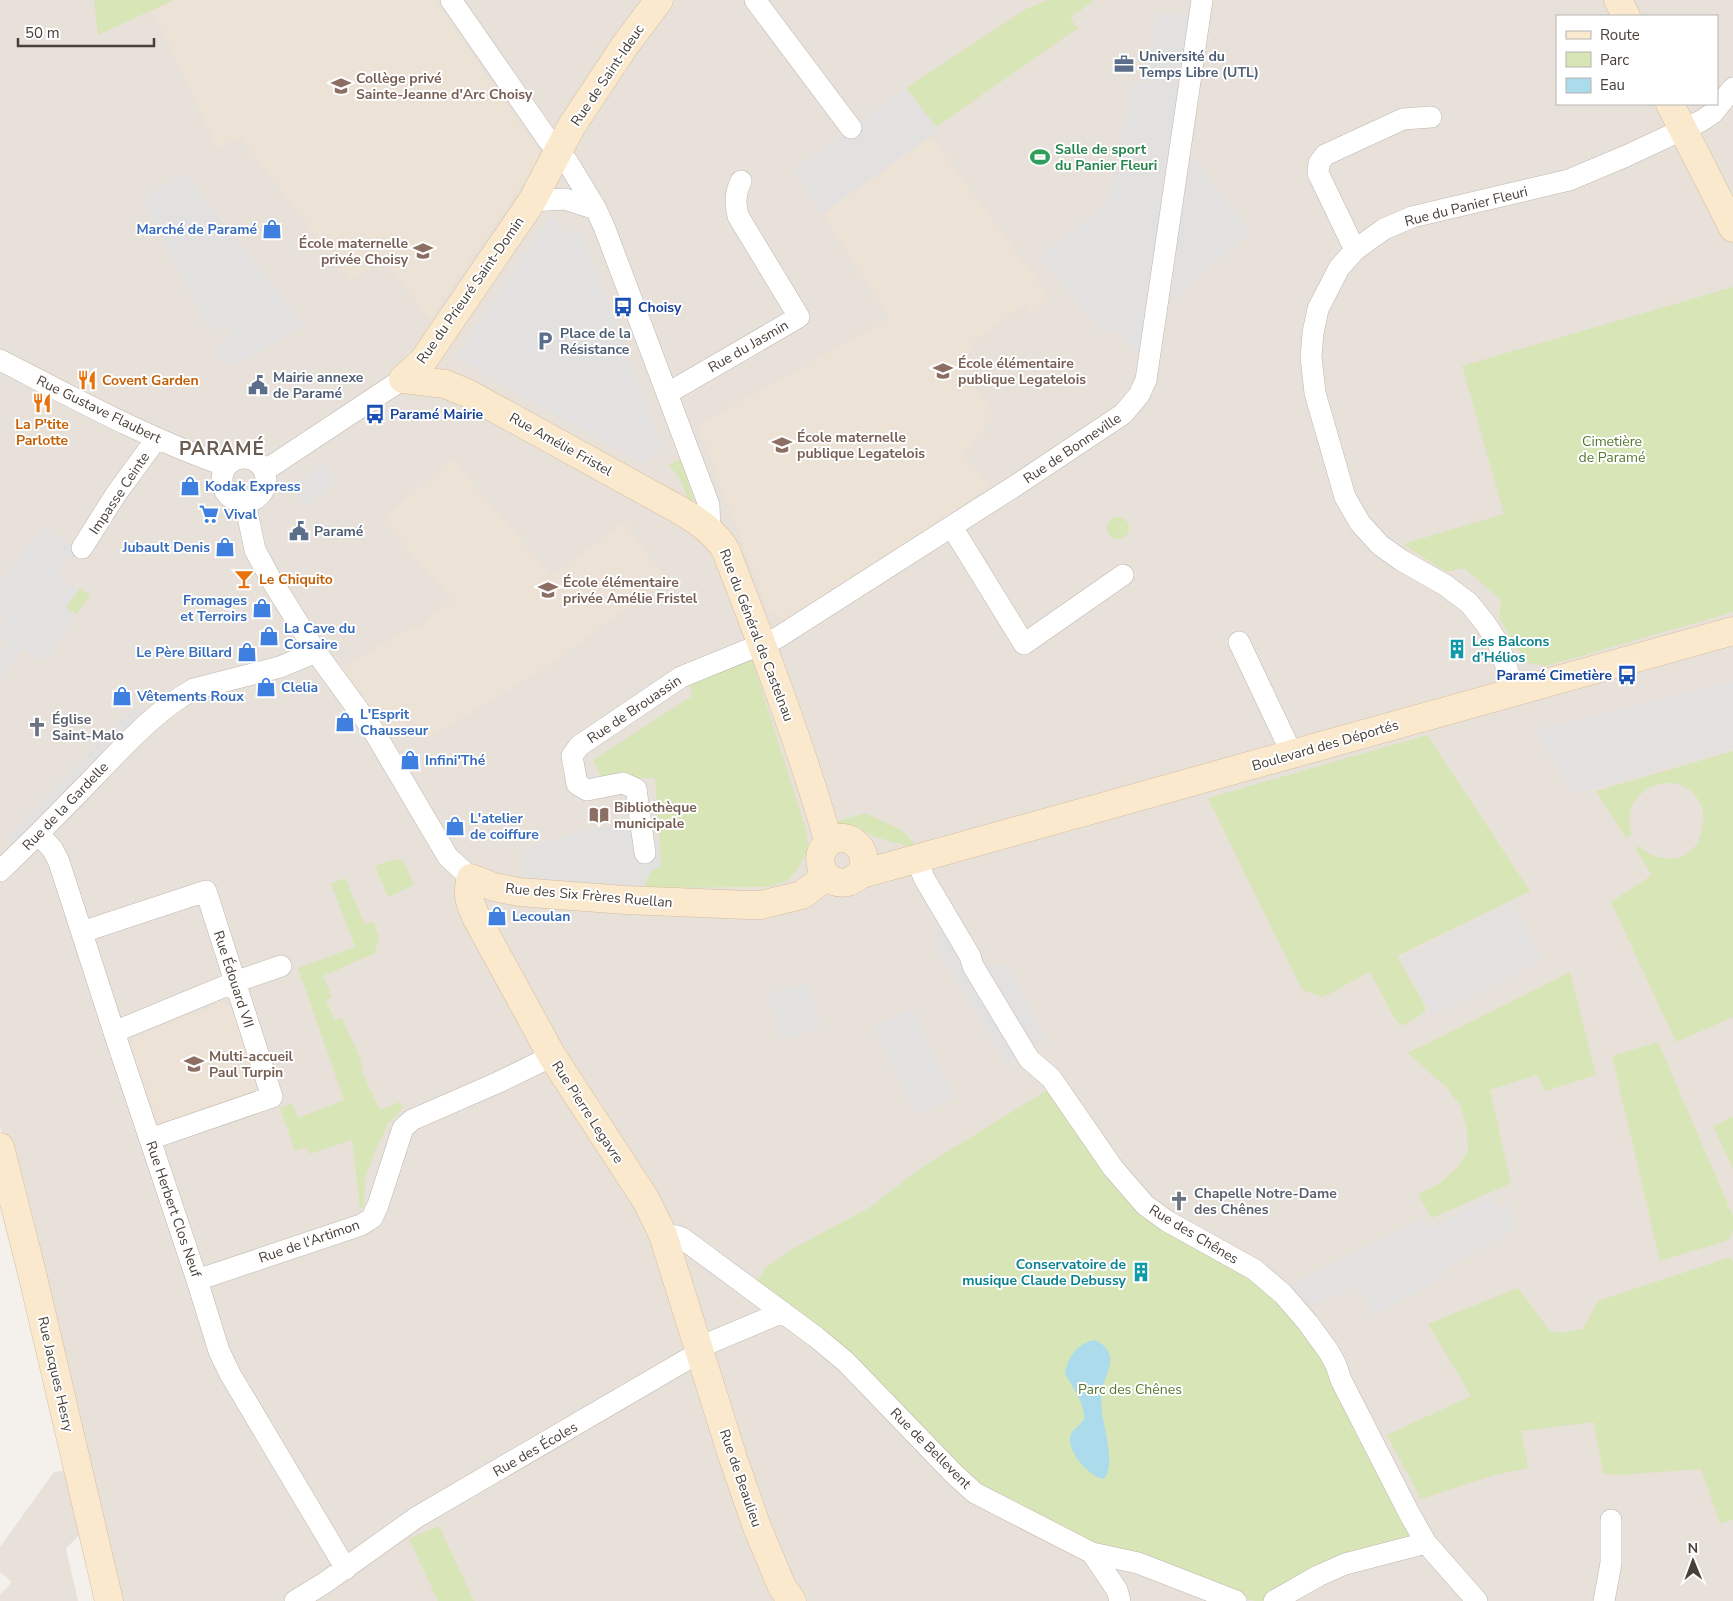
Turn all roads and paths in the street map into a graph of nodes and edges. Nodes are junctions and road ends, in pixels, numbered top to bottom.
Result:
1 (451, 0) edge
2 (659, 0) edge
3 (755, 0) edge
4 (1202, 0) edge
5 (1618, 0) edge
6 (1626, 15) edge
7 (1733, 88) edge
8 (1670, 105) edge
9 (1431, 118) dead end
10 (852, 128) dead end
11 (1682, 129) junction
12 (559, 152) junction
13 (741, 181) dead end
14 (532, 201) junction
15 (596, 209) junction
16 (1733, 228) edge
17 (1355, 250) junction
18 (0, 360) edge
19 (403, 379) junction
20 (668, 393) junction
21 (157, 438) junction
22 (227, 466) junction
23 (264, 470) junction
24 (245, 502) junction
25 (952, 527) junction
26 (710, 532) junction
27 (82, 548) dead end
28 (1123, 575) dead end
29 (1733, 631) edge
30 (1239, 642) dead end
31 (762, 644) junction
32 (316, 652) junction
33 (1515, 692) junction
34 (1292, 754) junction
35 (39, 834) junction
36 (844, 842) junction
37 (645, 853) dead end
38 (917, 860) junction
39 (0, 872) edge
40 (827, 876) junction
41 (857, 877) junction
42 (471, 878) junction
43 (82, 932) junction
44 (281, 966) dead end
45 (235, 982) junction
46 (114, 1032) junction
47 (552, 1056) junction
48 (150, 1138) junction
49 (0, 1147) edge
50 (663, 1235) junction
51 (198, 1280) junction
52 (783, 1312) junction
53 (699, 1351) junction
54 (1611, 1520) dead end
55 (1426, 1543) junction
56 (1092, 1553) junction
57 (346, 1568) junction
58 (328, 1593) edge
59 (109, 1601) edge
60 (295, 1601) edge
61 (792, 1601) edge
62 (1120, 1601) edge
63 (1236, 1601) edge
64 (1274, 1601) edge
65 (1477, 1601) edge
66 (1604, 1601) edge

1 - 12 street
2 - 12 main road, Rue de Saint-Ideuc
3 - 10 street
4 - 25 street, Rue de Bonneville
5 - 6 main road
7 - 11 street, Rue du Panier Fleuri
8 - 11 main road
9 - 17 street
11 - 16 main road
11 - 17 street, Rue du Panier Fleuri
12 - 14 main road, Rue du Prieuré Saint-Domin
12 - 15 street
13 - 20 street, Rue du Jasmin
14 - 15 street
14 - 19 main road, Rue du Prieuré Saint-Domin
15 - 20 street
17 - 33 street, Rue du Panier Fleuri
18 - 21 street, Rue Gustave Flaubert
19 - 23 street, Rue du Prieuré Saint-Domin
19 - 26 main road, Rue Amélie Fristel
20 - 26 street
21 - 22 street, Rue Gustave Flaubert
21 - 27 street, Impasse Ceinte
22 - 23 street
22 - 24 street
23 - 24 street
24 - 32 street
25 - 28 street
25 - 31 street, Rue de Bonneville
26 - 31 main road, Rue du Général de Castelnau
29 - 33 main road, Boulevard des Déportés
30 - 34 street
31 - 36 main road, Rue du Général de Castelnau
31 - 37 street, Rue de Brouassin
32 - 35 street, Rue de la Gardelle
32 - 42 street, Rue des Six Frères Ruellan
33 - 34 main road, Boulevard des Déportés
34 - 38 main road, Boulevard des Déportés
35 - 39 street, Rue de la Gardelle
35 - 43 street, Rue Herbert Clos Neuf
36 - 38 main road
36 - 40 main road
36 - 41 main road
38 - 41 main road, Boulevard des Déportés
38 - 55 street, Rue des Chênes
40 - 41 main road
40 - 42 main road, Rue des Six Frères Ruellan
42 - 47 main road, Rue Pierre Legavre
43 - 45 street, Rue Édouard VII
43 - 46 street, Rue Herbert Clos Neuf
44 - 45 street
45 - 46 street
45 - 48 street, Rue Édouard VII
46 - 48 street, Rue Herbert Clos Neuf
47 - 50 main road, Rue Pierre Legavre
47 - 51 street, Rue de l'Artimon
48 - 51 street, Rue Herbert Clos Neuf
49 - 59 main road, Rue Jacques Hesry
50 - 52 street, Rue de Bellevent
50 - 53 main road, Rue Pierre Legavre
51 - 57 street, Rue Herbert Clos Neuf
52 - 53 street, Rue des Écoles
52 - 56 street, Rue de Bellevent
53 - 57 street, Rue des Écoles
53 - 61 main road, Rue de Beaulieu
54 - 66 street
55 - 64 street
55 - 65 street, Rue des Chênes
56 - 62 street
56 - 63 street, Rue de Bellevent
57 - 58 street, Rue des Écoles
58 - 60 street, Rue des Écoles

